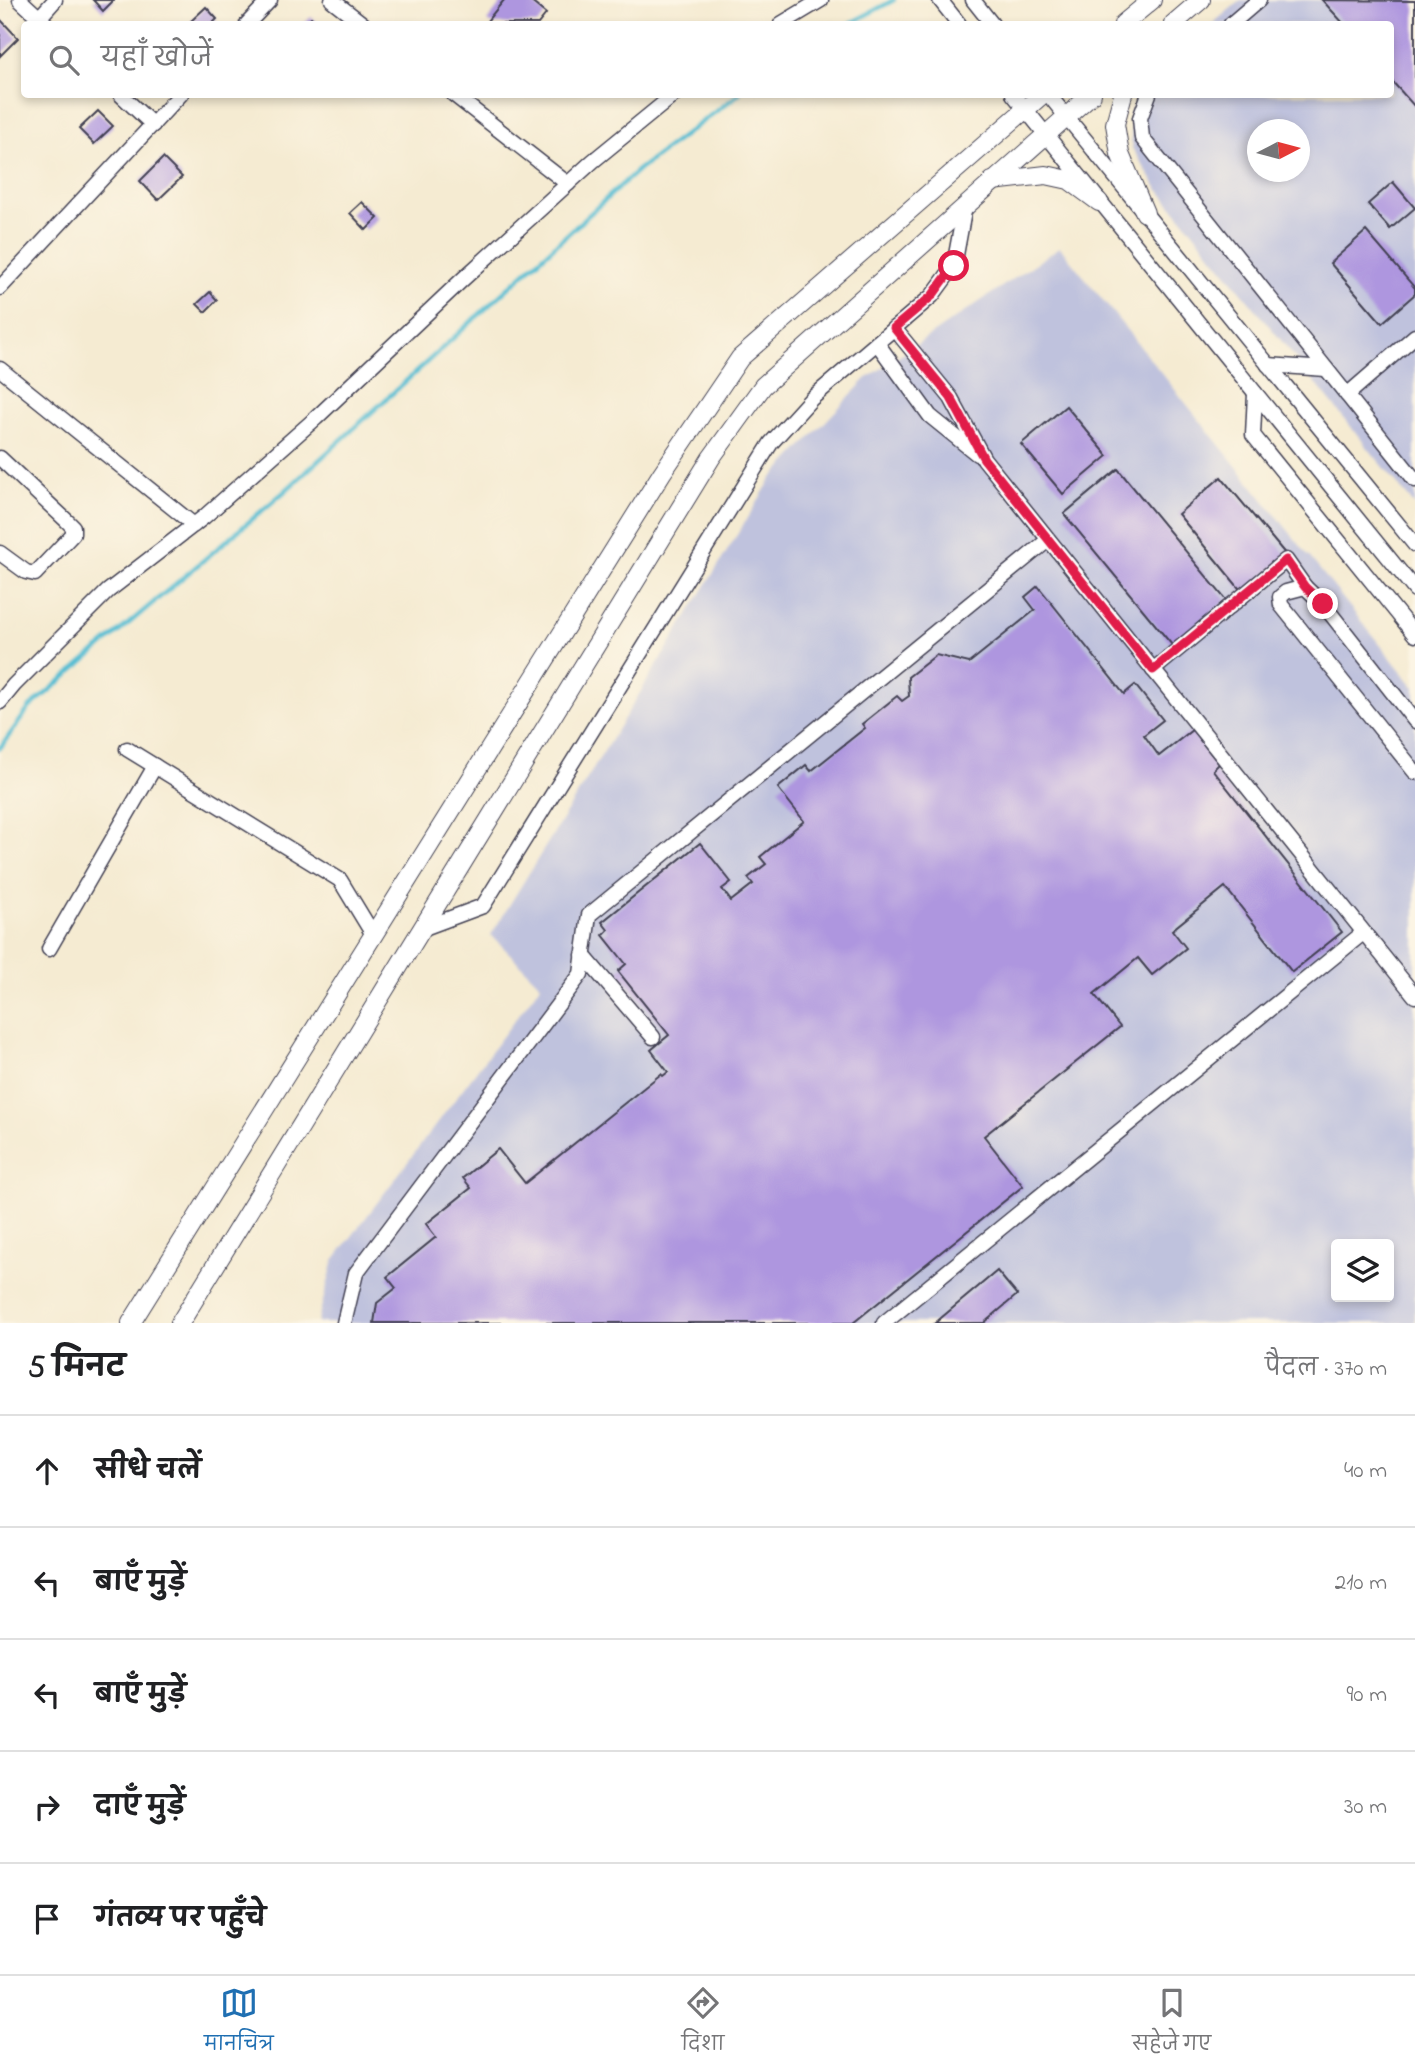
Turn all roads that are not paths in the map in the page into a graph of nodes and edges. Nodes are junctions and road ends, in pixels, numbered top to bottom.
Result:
1 (20, 0) edge
2 (55, 0) edge
3 (270, 0) edge
4 (331, 0) edge
5 (973, 0) edge
6 (1152, 0) edge
7 (1201, 0) edge
8 (1259, 0) edge
9 (811, 2) edge
10 (944, 5) edge
11 (42, 21) edge
12 (250, 21) edge
13 (359, 21) edge
14 (786, 21) edge
15 (957, 21) edge
16 (990, 21) edge
17 (1128, 21) edge
18 (1176, 21) edge
19 (1234, 21) edge
20 (124, 98) edge
21 (177, 98) edge
22 (458, 98) edge
23 (669, 98) edge
24 (1016, 98) edge
25 (1041, 98) edge
26 (1049, 98) edge
27 (1087, 98) edge
28 (1122, 98) edge
29 (1148, 98) edge
30 (1025, 110) junction
31 (1066, 117) junction
32 (153, 125) junction
33 (1045, 135) junction
34 (992, 181) junction
35 (568, 184) junction
36 (1099, 202) junction
37 (965, 206) junction
38 (1145, 214) junction
39 (0, 288) edge
40 (894, 328) junction
41 (1415, 337) edge
42 (877, 343) junction
43 (1268, 365) junction
44 (0, 369) edge
45 (1326, 369) junction
46 (1255, 393) junction
47 (1348, 396) junction
48 (0, 458) edge
49 (984, 459) junction
50 (1415, 480) edge
51 (194, 525) junction
52 (1048, 540) junction
53 (1415, 545) edge
54 (0, 553) edge
55 (1305, 587) junction
56 (1415, 590) edge
57 (1415, 635) edge
58 (1153, 670) junction
59 (2, 696) edge
60 (1415, 720) edge
61 (127, 749) dead end
62 (155, 766) junction
63 (1415, 772) edge
64 (424, 928) junction
65 (1363, 933) junction
66 (374, 936) junction
67 (49, 949) dead end
68 (583, 955) junction
69 (1415, 996) edge
70 (653, 1037) dead end
71 (131, 1323) edge
72 (180, 1323) edge
73 (344, 1323) edge
74 (884, 1323) edge

1 - 11 street
2 - 11 street
3 - 12 street
4 - 13 street
5 - 16 street
6 - 17 main road
7 - 18 main road
8 - 19 street
9 - 14 street
10 - 15 street
20 - 32 street
21 - 32 street
22 - 35 street
23 - 35 street
24 - 30 street
25 - 30 main road
26 - 31 street
27 - 31 main road
28 - 38 main road
29 - 45 street
30 - 33 street
30 - 66 main road
31 - 33 main road
31 - 38 street
32 - 39 street
33 - 34 main road
33 - 36 street
34 - 36 main road
34 - 37 main road
35 - 51 street
36 - 46 street
37 - 40 street
37 - 64 main road
38 - 43 street
40 - 42 street
40 - 49 street
41 - 47 street
42 - 49 street
42 - 64 street
43 - 45 street
43 - 53 street
44 - 51 street
45 - 47 street
46 - 56 street
46 - 57 street
47 - 50 street
48 - 54 street
49 - 52 street
51 - 59 street
52 - 58 street
52 - 68 street
55 - 58 street
55 - 60 street
55 - 63 street
58 - 65 street
61 - 62 street
62 - 66 street
62 - 67 street
64 - 72 main road
65 - 69 street
65 - 74 street
66 - 71 main road
68 - 70 street
68 - 73 street

